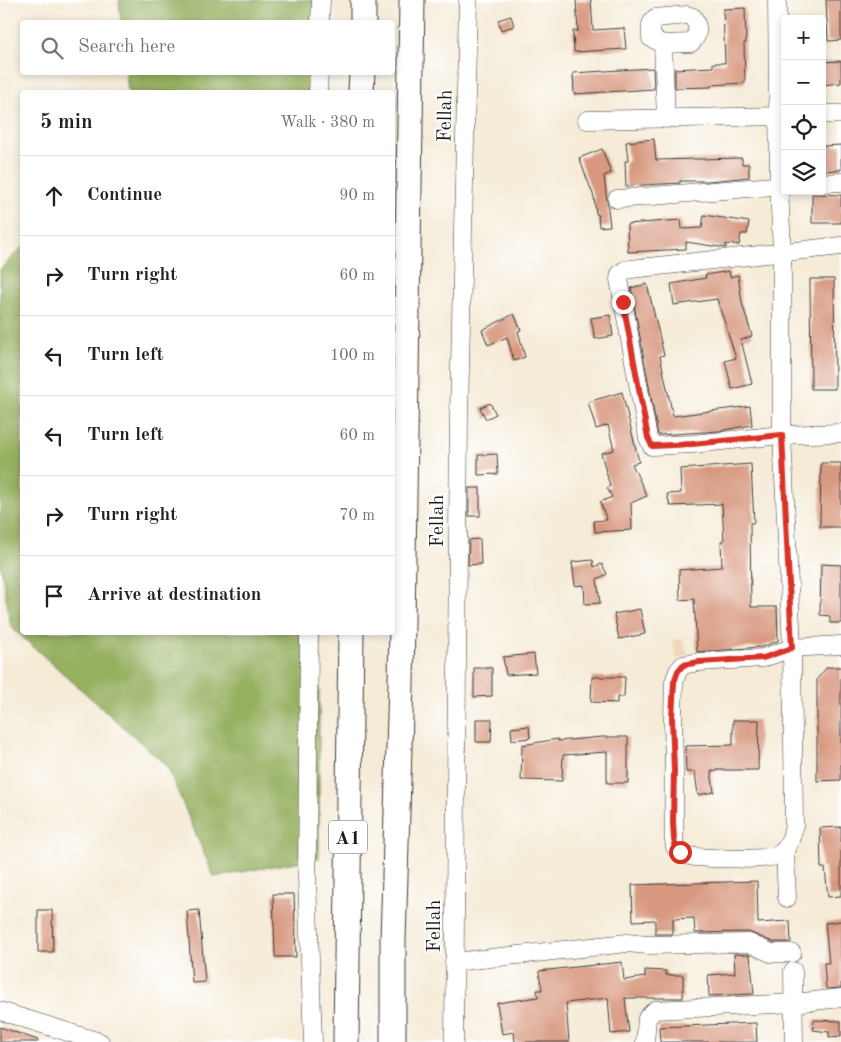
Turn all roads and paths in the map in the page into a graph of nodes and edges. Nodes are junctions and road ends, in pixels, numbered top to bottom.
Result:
1 (321, 0) edge
2 (363, 0) edge
3 (412, 0) edge
4 (468, 0) edge
5 (777, 0) edge
6 (320, 20) edge
7 (363, 20) edge
8 (663, 44) dead end
9 (319, 75) edge
10 (362, 75) edge
11 (318, 90) edge
12 (361, 90) edge
13 (782, 105) edge
14 (826, 114) edge
15 (841, 114) edge
16 (781, 116) edge
17 (666, 119) junction
18 (587, 120) dead end
19 (841, 182) edge
20 (826, 183) edge
21 (781, 186) edge
22 (782, 195) edge
23 (617, 199) dead end
24 (841, 246) edge
25 (782, 252) junction
26 (841, 433) edge
27 (782, 435) junction
28 (309, 635) edge
29 (351, 635) edge
30 (841, 645) edge
31 (792, 648) junction
32 (785, 850) junction
33 (787, 898) dead end
34 (792, 953) dead end
35 (454, 962) junction
36 (794, 971) dead end
37 (841, 998) edge
38 (794, 1003) junction
39 (0, 1011) edge
40 (100, 1042) edge
41 (313, 1042) edge
42 (346, 1042) edge
43 (393, 1042) edge
44 (454, 1042) edge
45 (645, 1042) edge
46 (794, 1042) edge

1 - 6 street
2 - 7 highway
3 - 43 highway, A1
4 - 35 street, Fellah
5 - 13 street
8 - 17 street
9 - 11 street
10 - 12 highway
14 - 15 street
16 - 17 street
17 - 18 street
19 - 20 street
21 - 23 street
22 - 25 street
24 - 25 street
25 - 27 street
25 - 27 street
26 - 27 street
27 - 31 street
28 - 41 street
29 - 42 highway, A1
30 - 31 street
31 - 32 street
31 - 32 street
32 - 33 street
34 - 35 street
35 - 44 street, Fellah
36 - 38 street
37 - 38 street
38 - 45 street
38 - 46 street
39 - 40 street

